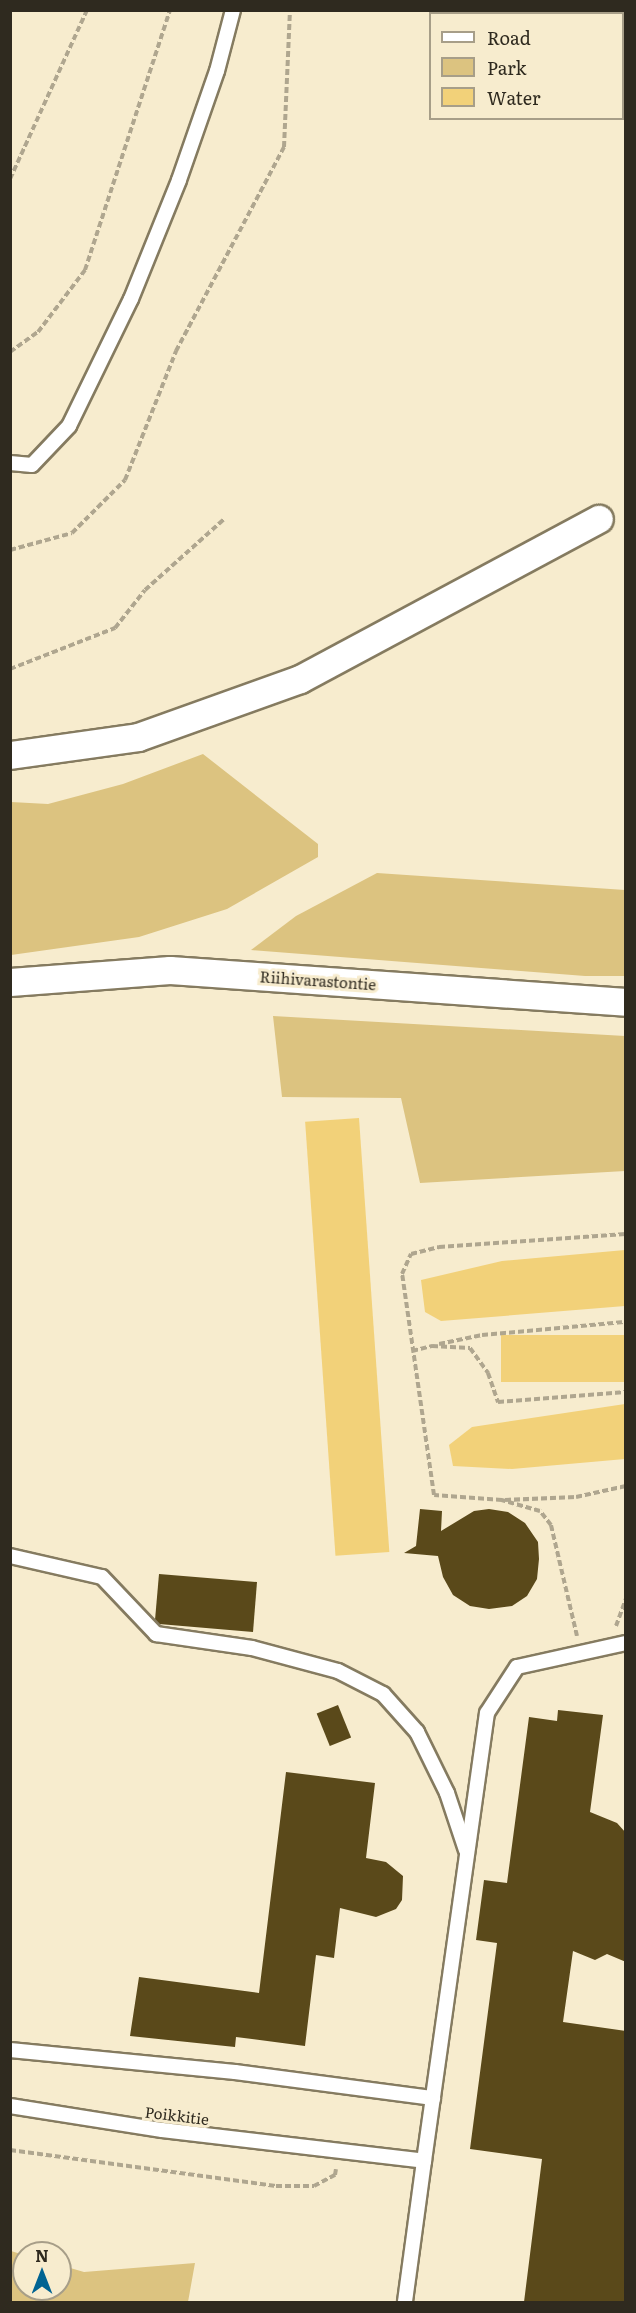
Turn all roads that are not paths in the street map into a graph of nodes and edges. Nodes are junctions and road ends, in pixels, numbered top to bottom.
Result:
1 (233, 10) edge
2 (10, 463) edge
3 (599, 519) dead end
4 (10, 755) edge
5 (10, 982) edge
6 (626, 1002) edge
7 (10, 1556) edge
8 (626, 1643) edge
9 (467, 1854) junction
10 (10, 2049) edge
11 (433, 2098) junction
12 (10, 2106) edge
13 (424, 2161) junction
14 (405, 2302) edge

1 - 2 lane
3 - 4 street
5 - 6 street, Riihivarastontie
7 - 9 lane
8 - 9 lane
9 - 11 lane
10 - 11 lane
11 - 13 lane
12 - 13 lane, Poikkitie
13 - 14 lane

